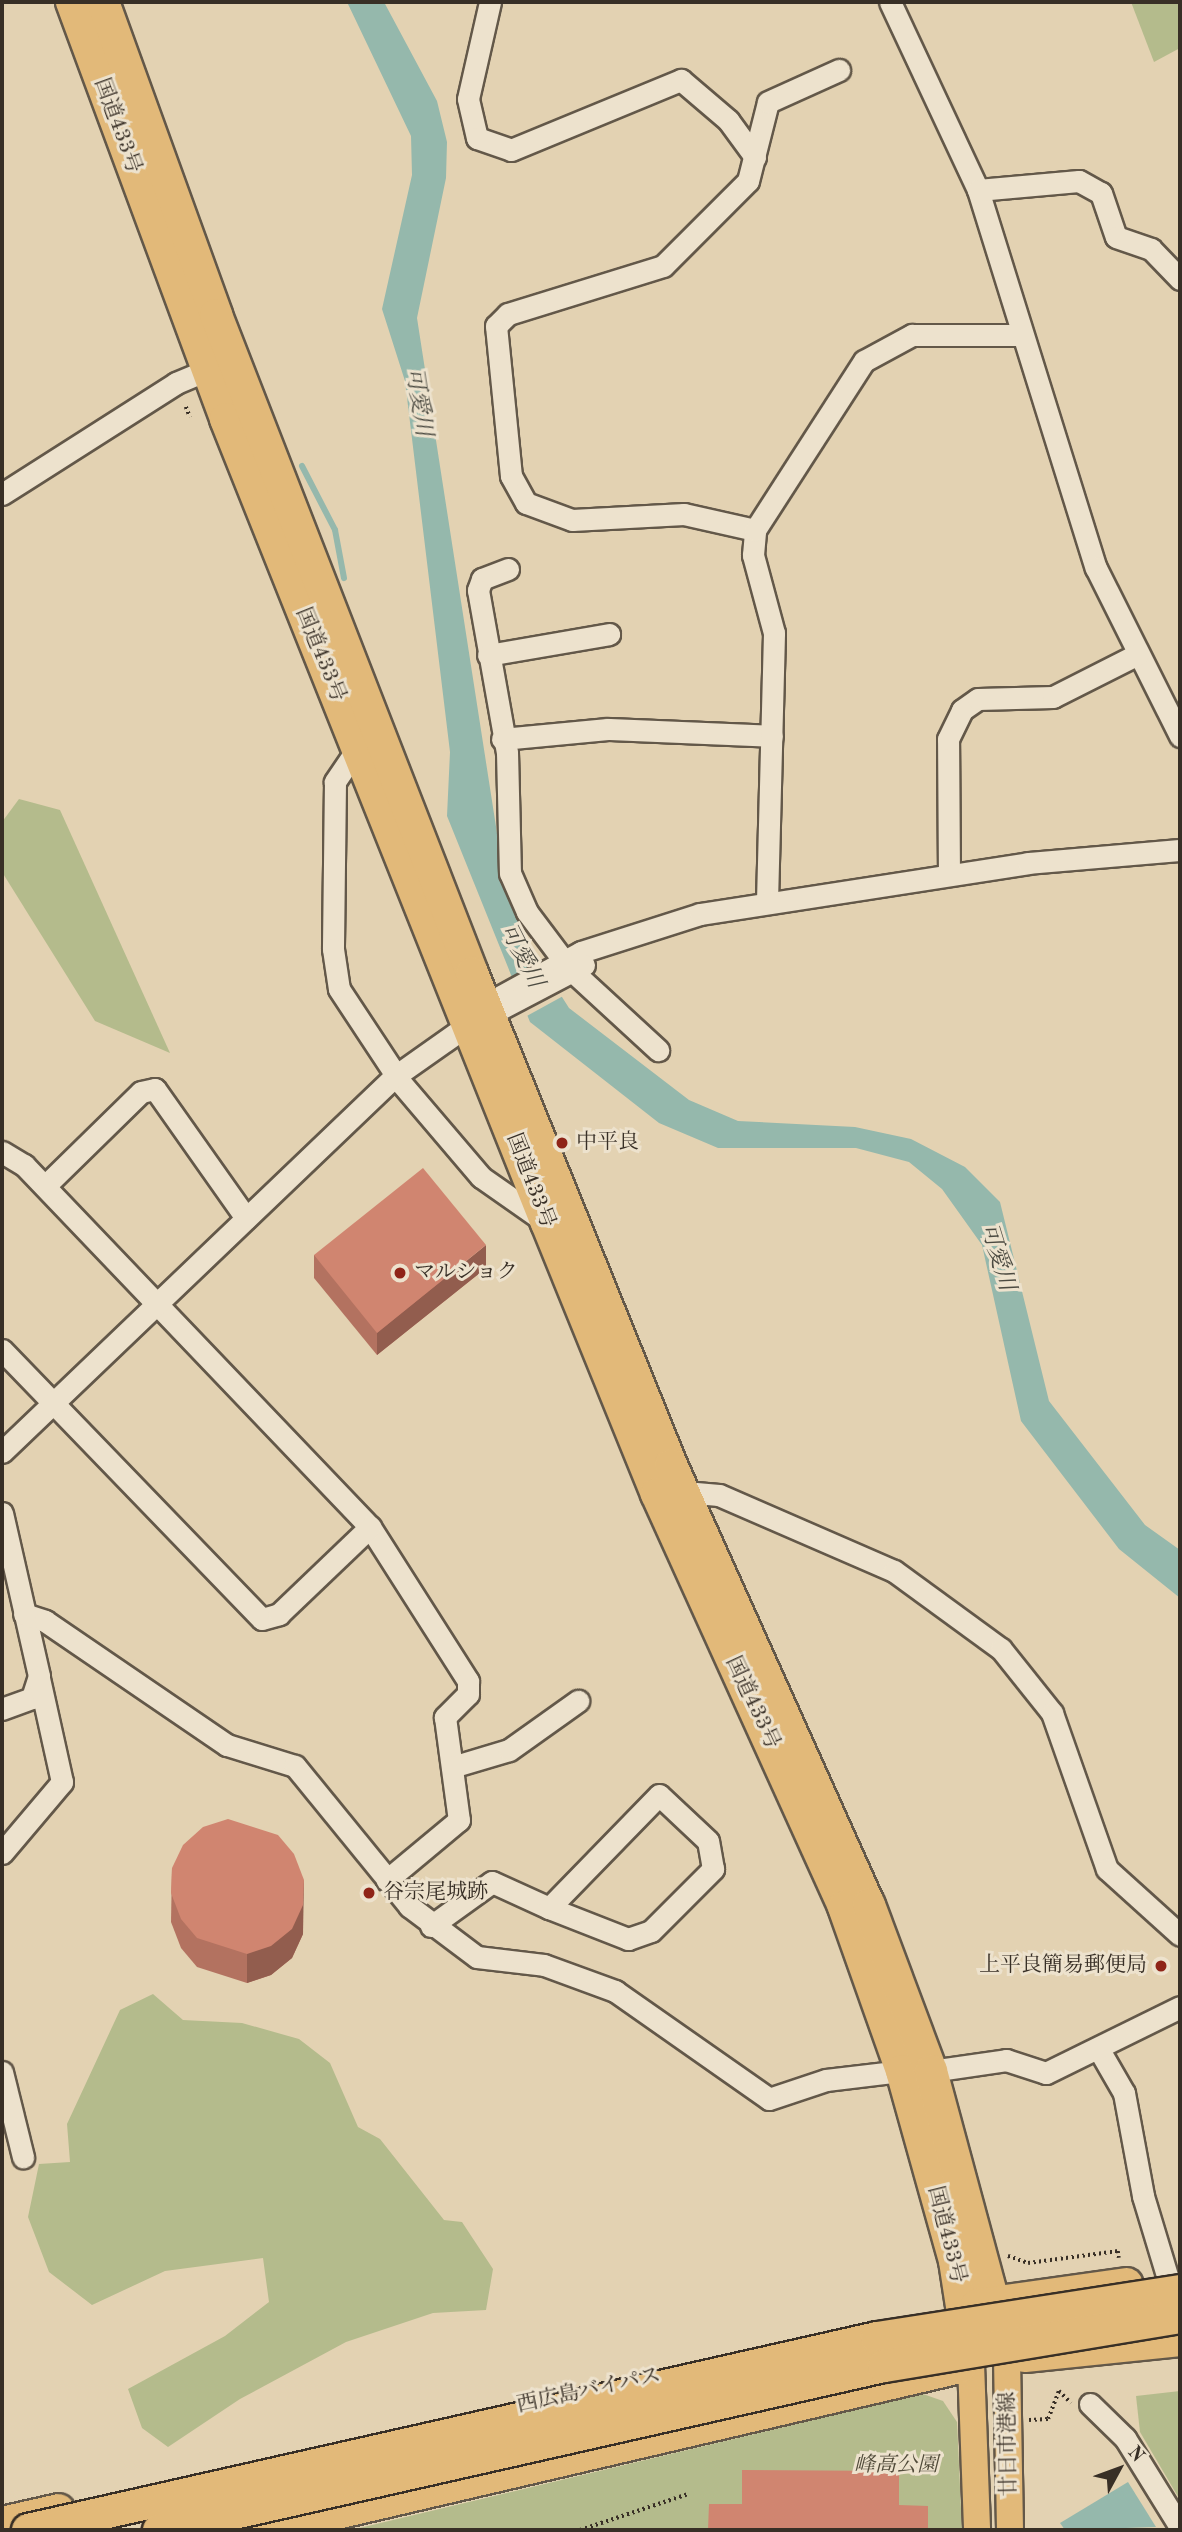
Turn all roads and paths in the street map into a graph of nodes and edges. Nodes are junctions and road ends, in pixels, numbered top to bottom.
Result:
1 (72, 2) edge
2 (103, 2) edge
3 (490, 2) edge
4 (890, 2) edge
5 (839, 70) dead end
6 (755, 157) junction
7 (978, 190) junction
8 (1180, 279) edge
9 (1022, 335) junction
10 (221, 365) junction
11 (186, 407) dead end
12 (190, 416) dead end
13 (2, 494) edge
14 (755, 530) junction
15 (508, 569) dead end
16 (609, 634) dead end
17 (1138, 654) junction
18 (488, 655) junction
19 (772, 736) junction
20 (1180, 736) edge
21 (502, 739) junction
22 (357, 749) junction
23 (1180, 850) edge
24 (949, 875) junction
25 (767, 901) junction
26 (563, 969) junction
27 (494, 1009) junction
28 (658, 1050) dead end
29 (396, 1075) junction
30 (2, 1152) edge
31 (45, 1186) junction
32 (246, 1218) junction
33 (547, 1223) junction
34 (156, 1304) junction
35 (2, 1350) edge
36 (53, 1403) junction
37 (2, 1452) edge
38 (670, 1492) junction
39 (2, 1513) edge
40 (370, 1527) junction
41 (24, 1614) junction
42 (38, 1676) junction
43 (578, 1701) dead end
44 (2, 1709) edge
45 (452, 1767) junction
46 (2, 1853) edge
47 (387, 1880) junction
48 (549, 1909) junction
49 (431, 1926) junction
50 (1180, 1935) edge
51 (1180, 2007) edge
52 (1098, 2048) junction
53 (917, 2071) junction
54 (2, 2072) edge
55 (6, 2116) edge
56 (23, 2157) dead end
57 (1028, 2263) dead end
58 (1108, 2263) dead end
59 (1176, 2283) edge
60 (995, 2301) junction
61 (963, 2309) junction
62 (1180, 2318) edge
63 (1180, 2340) edge
64 (1007, 2358) junction
65 (971, 2364) junction
66 (1079, 2403) joint
67 (1024, 2420) dead end
68 (688, 2494) dead end
69 (2, 2523) edge
70 (1180, 2528) edge
71 (28, 2530) edge
72 (159, 2530) edge
73 (264, 2530) edge
74 (580, 2530) edge
75 (977, 2530) edge
76 (1010, 2530) edge

1 - 10 highway, 国道433号
2 - 10 highway, 国道433号
3 - 6 street
4 - 7 street
5 - 6 street
6 - 14 street
7 - 8 street
7 - 9 street
9 - 14 street
9 - 17 street
10 - 13 street
10 - 22 highway, 国道433号
10 - 27 highway, 国道433号
11 - 12 path
14 - 19 street
15 - 18 street
16 - 18 street
17 - 20 street
17 - 24 street
18 - 21 street
19 - 21 street
19 - 25 street
21 - 26 street
22 - 27 highway, 国道433号
22 - 29 street
23 - 24 street
24 - 25 street
25 - 26 street
26 - 27 street
26 - 28 street
27 - 29 street
27 - 33 highway, 国道433号
27 - 38 highway, 国道433号
29 - 32 street
29 - 33 street
30 - 31 street
31 - 32 street
31 - 34 street
32 - 34 street
33 - 38 highway, 国道433号
34 - 36 street
34 - 40 street
35 - 36 street
36 - 37 street
36 - 40 street
38 - 50 street
38 - 53 highway, 国道433号
39 - 41 street
40 - 45 street
41 - 42 street
41 - 47 street
42 - 44 street
42 - 46 street
43 - 45 street
45 - 47 street
47 - 49 street
48 - 48 street
48 - 49 street
49 - 53 street
51 - 52 street
52 - 53 street
52 - 59 street
53 - 60 highway, 国道433号
53 - 61 highway, 国道433号
54 - 55 street
55 - 56 street
57 - 58 path
59 - 60 highway, 西広島バイパス
59 - 71 highway, 西広島バイパス, bridge
60 - 61 highway, 西広島バイパス
60 - 64 highway, 国道433号
61 - 65 highway, 国道433号
61 - 69 highway, 西広島バイパス
62 - 72 highway, 西広島バイパス, bridge
63 - 64 highway
64 - 65 highway
64 - 76 main road, 廿日市港線
65 - 73 highway
65 - 75 main road, 廿日市港線
66 - 67 path
66 - 70 street
68 - 74 path

